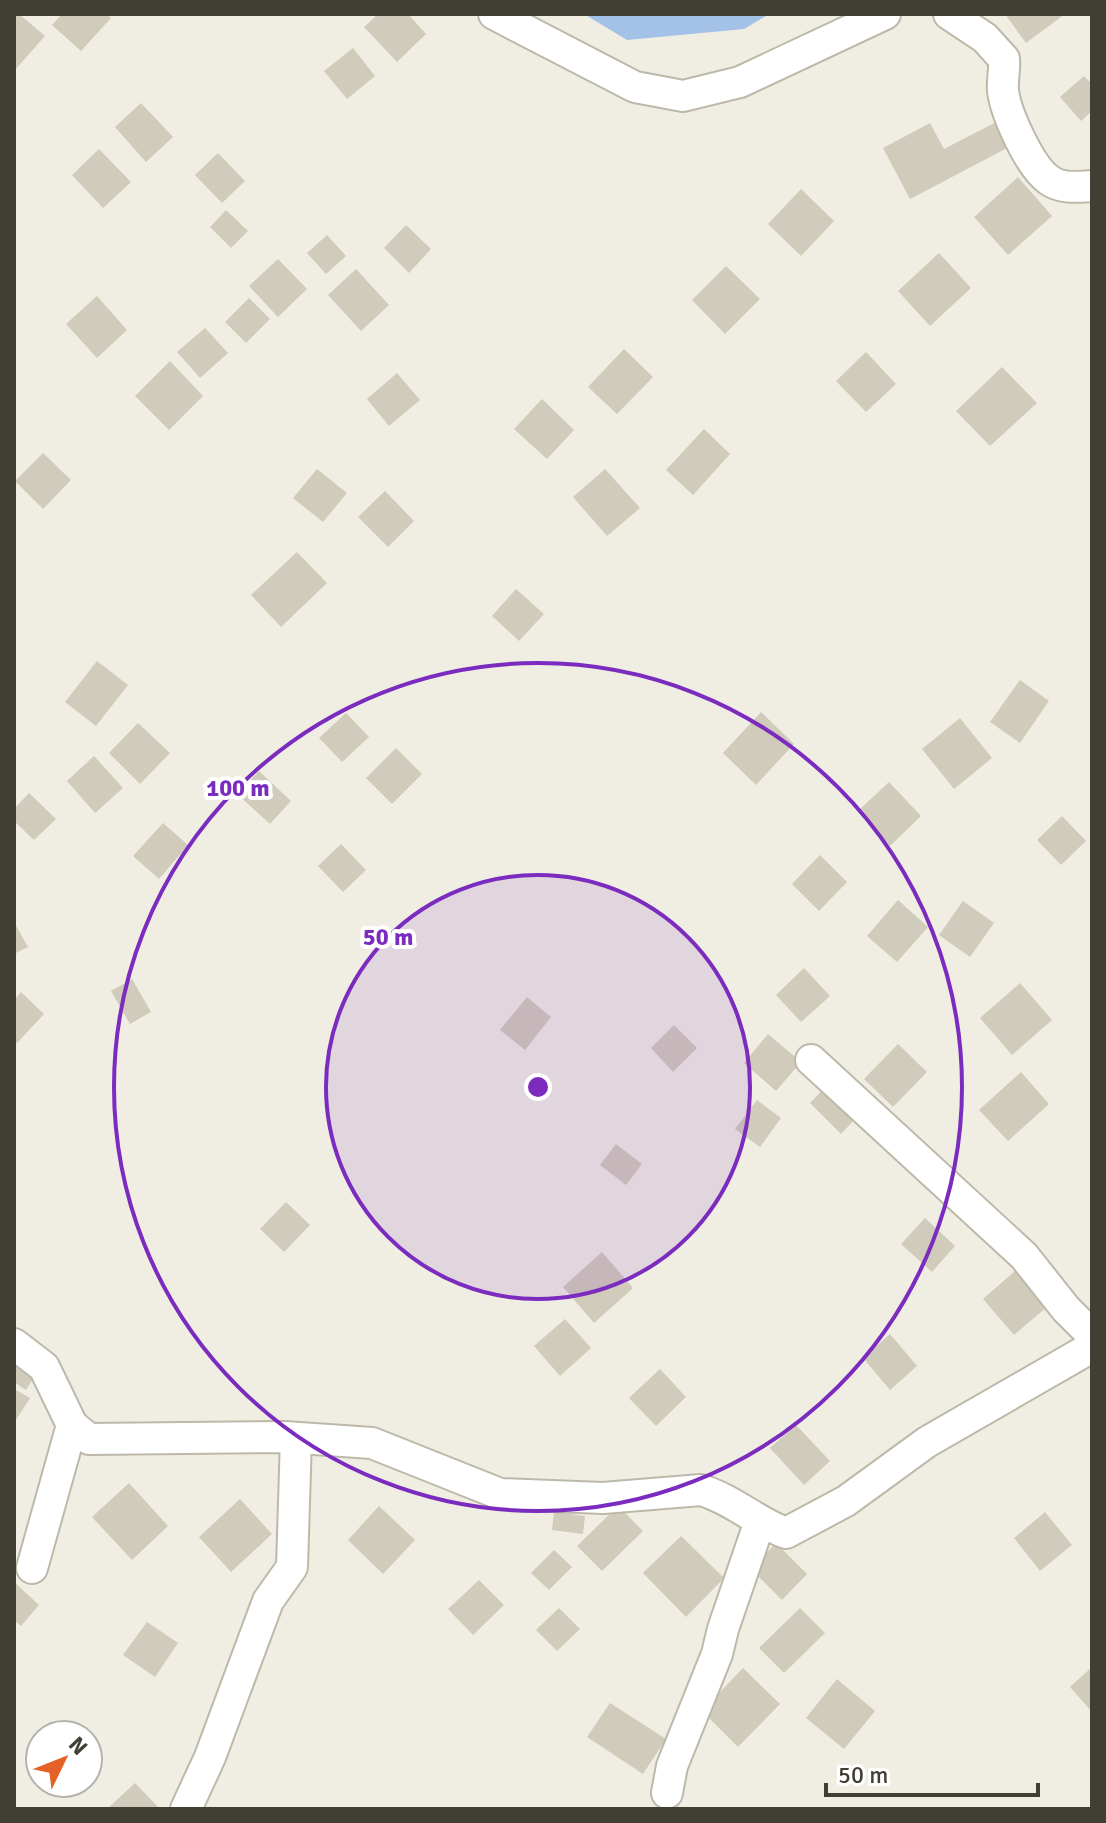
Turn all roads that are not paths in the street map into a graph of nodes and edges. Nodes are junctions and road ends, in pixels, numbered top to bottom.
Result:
1 (494, 14) edge
2 (885, 14) edge
3 (949, 14) edge
4 (1092, 186) edge
5 (811, 1060) dead end
6 (1092, 1331) edge
7 (14, 1344) edge
8 (1092, 1347) edge
9 (72, 1425) junction
10 (296, 1438) junction
11 (760, 1521) junction
12 (32, 1568) dead end
13 (667, 1793) dead end
14 (186, 1809) edge

1 - 2 street
3 - 4 street
5 - 6 street
7 - 9 street
8 - 11 street
9 - 10 street
9 - 12 street
10 - 11 street
10 - 14 street
11 - 13 street

